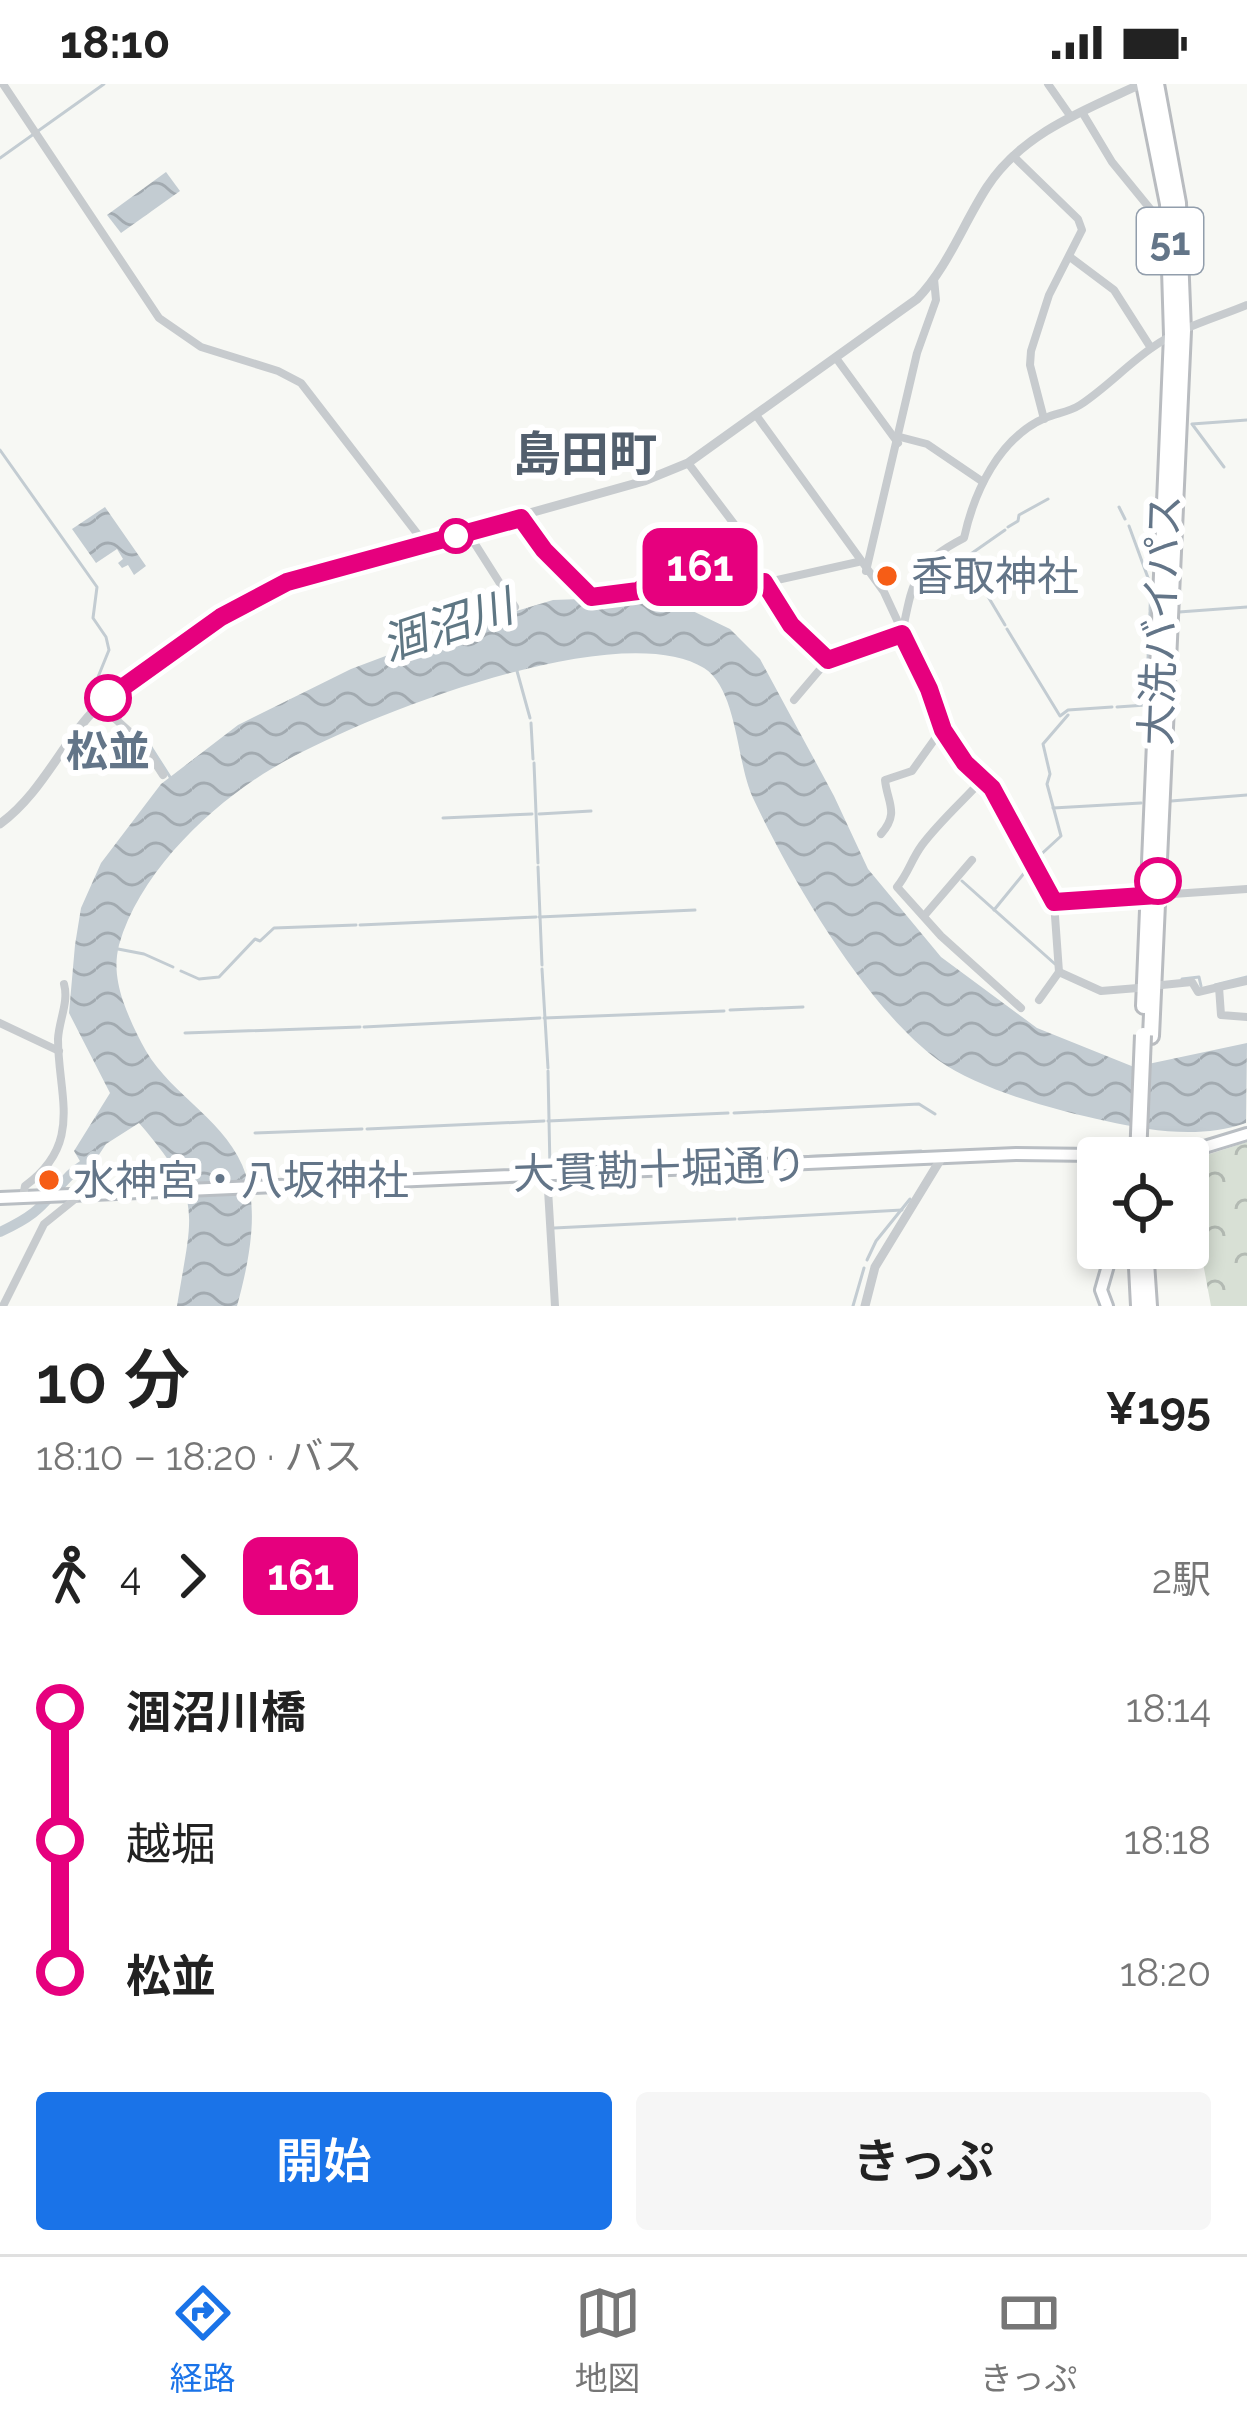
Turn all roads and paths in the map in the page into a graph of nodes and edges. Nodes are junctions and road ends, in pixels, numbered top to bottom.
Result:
1 (3, 84) edge
2 (1048, 84) edge
3 (1143, 84) edge
4 (1156, 84) edge
5 (1076, 114) junction
6 (1013, 156) junction
7 (1170, 230) junction
8 (1070, 256) junction
9 (934, 279) junction
10 (1247, 305) edge
11 (1178, 333) junction
12 (1151, 348) junction
13 (836, 358) junction
14 (756, 415) junction
15 (1044, 419) junction
16 (899, 440) junction
17 (688, 464) junction
18 (983, 482) junction
19 (521, 518) junction
20 (468, 533) junction
21 (426, 544) junction
22 (858, 561) junction
23 (866, 571) junction
24 (764, 582) junction
25 (726, 598) junction
26 (515, 607) dead end
27 (711, 607) dead end
28 (902, 634) junction
29 (828, 660) junction
30 (794, 700) dead end
31 (100, 705) junction
32 (942, 729) junction
33 (163, 775) dead end
34 (983, 779) junction
35 (0, 824) edge
36 (881, 834) dead end
37 (972, 860) dead end
38 (1247, 889) edge
39 (1153, 895) junction
40 (1054, 902) junction
41 (924, 916) junction
42 (1059, 972) junction
43 (1247, 981) edge
44 (64, 984) dead end
45 (1162, 986) dead end
46 (1220, 987) junction
47 (1138, 988) dead end
48 (1040, 1000) dead end
49 (1021, 1008) dead end
50 (1247, 1017) edge
51 (0, 1023) edge
52 (59, 1052) junction
53 (1247, 1134) edge
54 (1143, 1137) edge
55 (1209, 1146) edge
56 (1077, 1154) edge
57 (942, 1157) junction
58 (548, 1173) junction
59 (75, 1195) junction
60 (25, 1197) junction
61 (0, 1198) edge
62 (1107, 1269) edge
63 (1137, 1269) edge
64 (1146, 1269) edge
65 (4, 1306) edge
66 (555, 1306) edge
67 (865, 1306) edge
68 (1107, 1306) edge
69 (1139, 1306) edge
70 (1149, 1306) edge

1 - 21 street
2 - 5 street
3 - 5 street
3 - 7 highway, 大洗バイパス / 51
4 - 11 highway, 大洗バイパス / 51
5 - 6 street
5 - 7 street
6 - 8 street
6 - 9 street
7 - 11 highway, 大洗バイパス / 51
8 - 12 street
8 - 15 street
9 - 13 street
9 - 16 street
10 - 11 street
11 - 12 street
11 - 39 highway, 大洗バイパス / 51
11 - 39 highway, 大洗バイパス / 51
12 - 15 street
13 - 14 street
13 - 16 street
14 - 17 street
14 - 22 street
15 - 18 street
16 - 18 street
16 - 23 street
17 - 19 street
17 - 24 street
18 - 28 street
19 - 20 street
19 - 25 street
20 - 21 street
20 - 26 street
21 - 31 street
22 - 23 street
22 - 24 street
23 - 28 street
24 - 25 street
24 - 29 street
25 - 27 street
28 - 29 street
28 - 32 street
29 - 30 street
31 - 33 street
31 - 35 street
32 - 34 street
32 - 36 street
34 - 40 street
34 - 41 street
37 - 41 street
38 - 39 street
39 - 40 street
39 - 54 highway, 大洗バイパス / 51, bridge
40 - 42 street
41 - 49 street
42 - 47 street
42 - 48 street
43 - 46 street
44 - 52 street
45 - 46 street
46 - 50 street
51 - 52 street
52 - 60 street
53 - 55 main road, 大貫勘十堀通り
56 - 57 main road, 大貫勘十堀通り
57 - 58 main road, 大貫勘十堀通り
57 - 67 street
58 - 59 main road, 大貫勘十堀通り
58 - 66 street
59 - 60 main road, 大貫勘十堀通り
59 - 65 street
60 - 61 main road, 大貫勘十堀通り
62 - 68 main road
63 - 69 highway
64 - 70 highway

